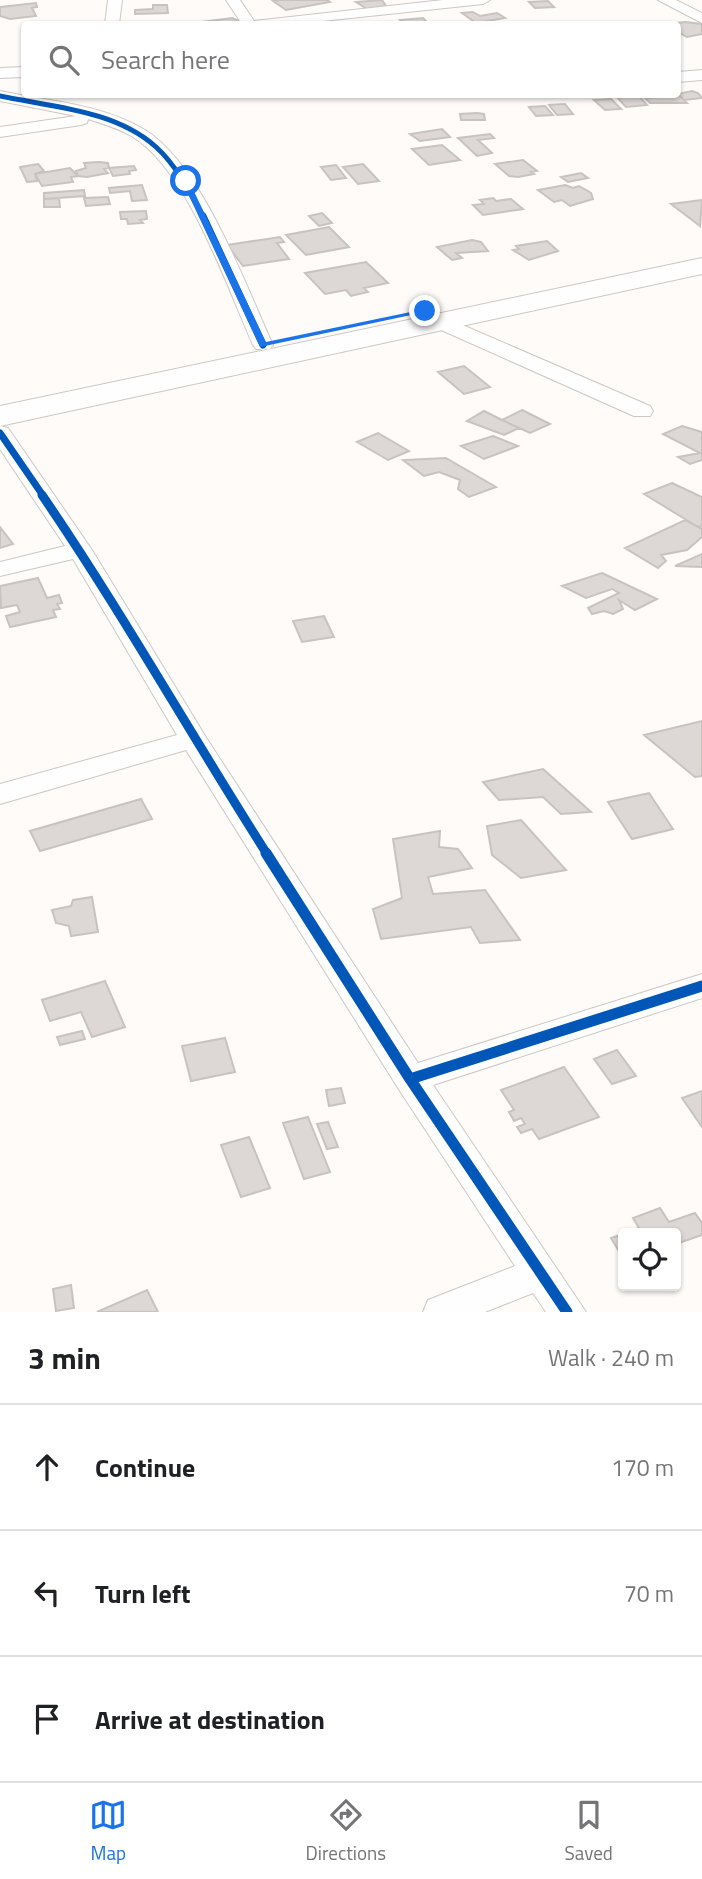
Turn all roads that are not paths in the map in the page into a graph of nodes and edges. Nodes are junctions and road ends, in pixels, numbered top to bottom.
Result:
1 (115, 0) edge
2 (233, 0) edge
3 (482, 0) edge
4 (666, 0) edge
5 (702, 19) edge
6 (112, 21) edge
7 (246, 21) edge
8 (286, 21) edge
9 (21, 72) edge
10 (0, 73) edge
11 (702, 75) edge
12 (681, 77) edge
13 (0, 96) edge
14 (97, 117) junction
15 (0, 132) edge
16 (702, 254) edge
17 (702, 266) edge
18 (431, 316) junction
19 (264, 345) junction
20 (0, 402) edge
21 (642, 411) dead end
22 (0, 416) edge
23 (0, 433) edge
24 (80, 550) junction
25 (0, 569) edge
26 (193, 739) junction
27 (0, 794) edge
28 (702, 986) edge
29 (410, 1079) junction
30 (541, 1273) junction
31 (443, 1312) edge
32 (568, 1312) edge

1 - 6 street
2 - 7 street
3 - 8 street
4 - 5 street
9 - 10 street
11 - 12 street
13 - 14 street
14 - 15 street
14 - 19 street
16 - 18 main road
17 - 18 main road
18 - 19 main road
18 - 21 street
18 - 22 main road
19 - 20 main road
23 - 24 street
24 - 25 street
24 - 26 street
26 - 27 street
26 - 29 street
28 - 29 street
29 - 30 street
30 - 31 street
30 - 32 street

